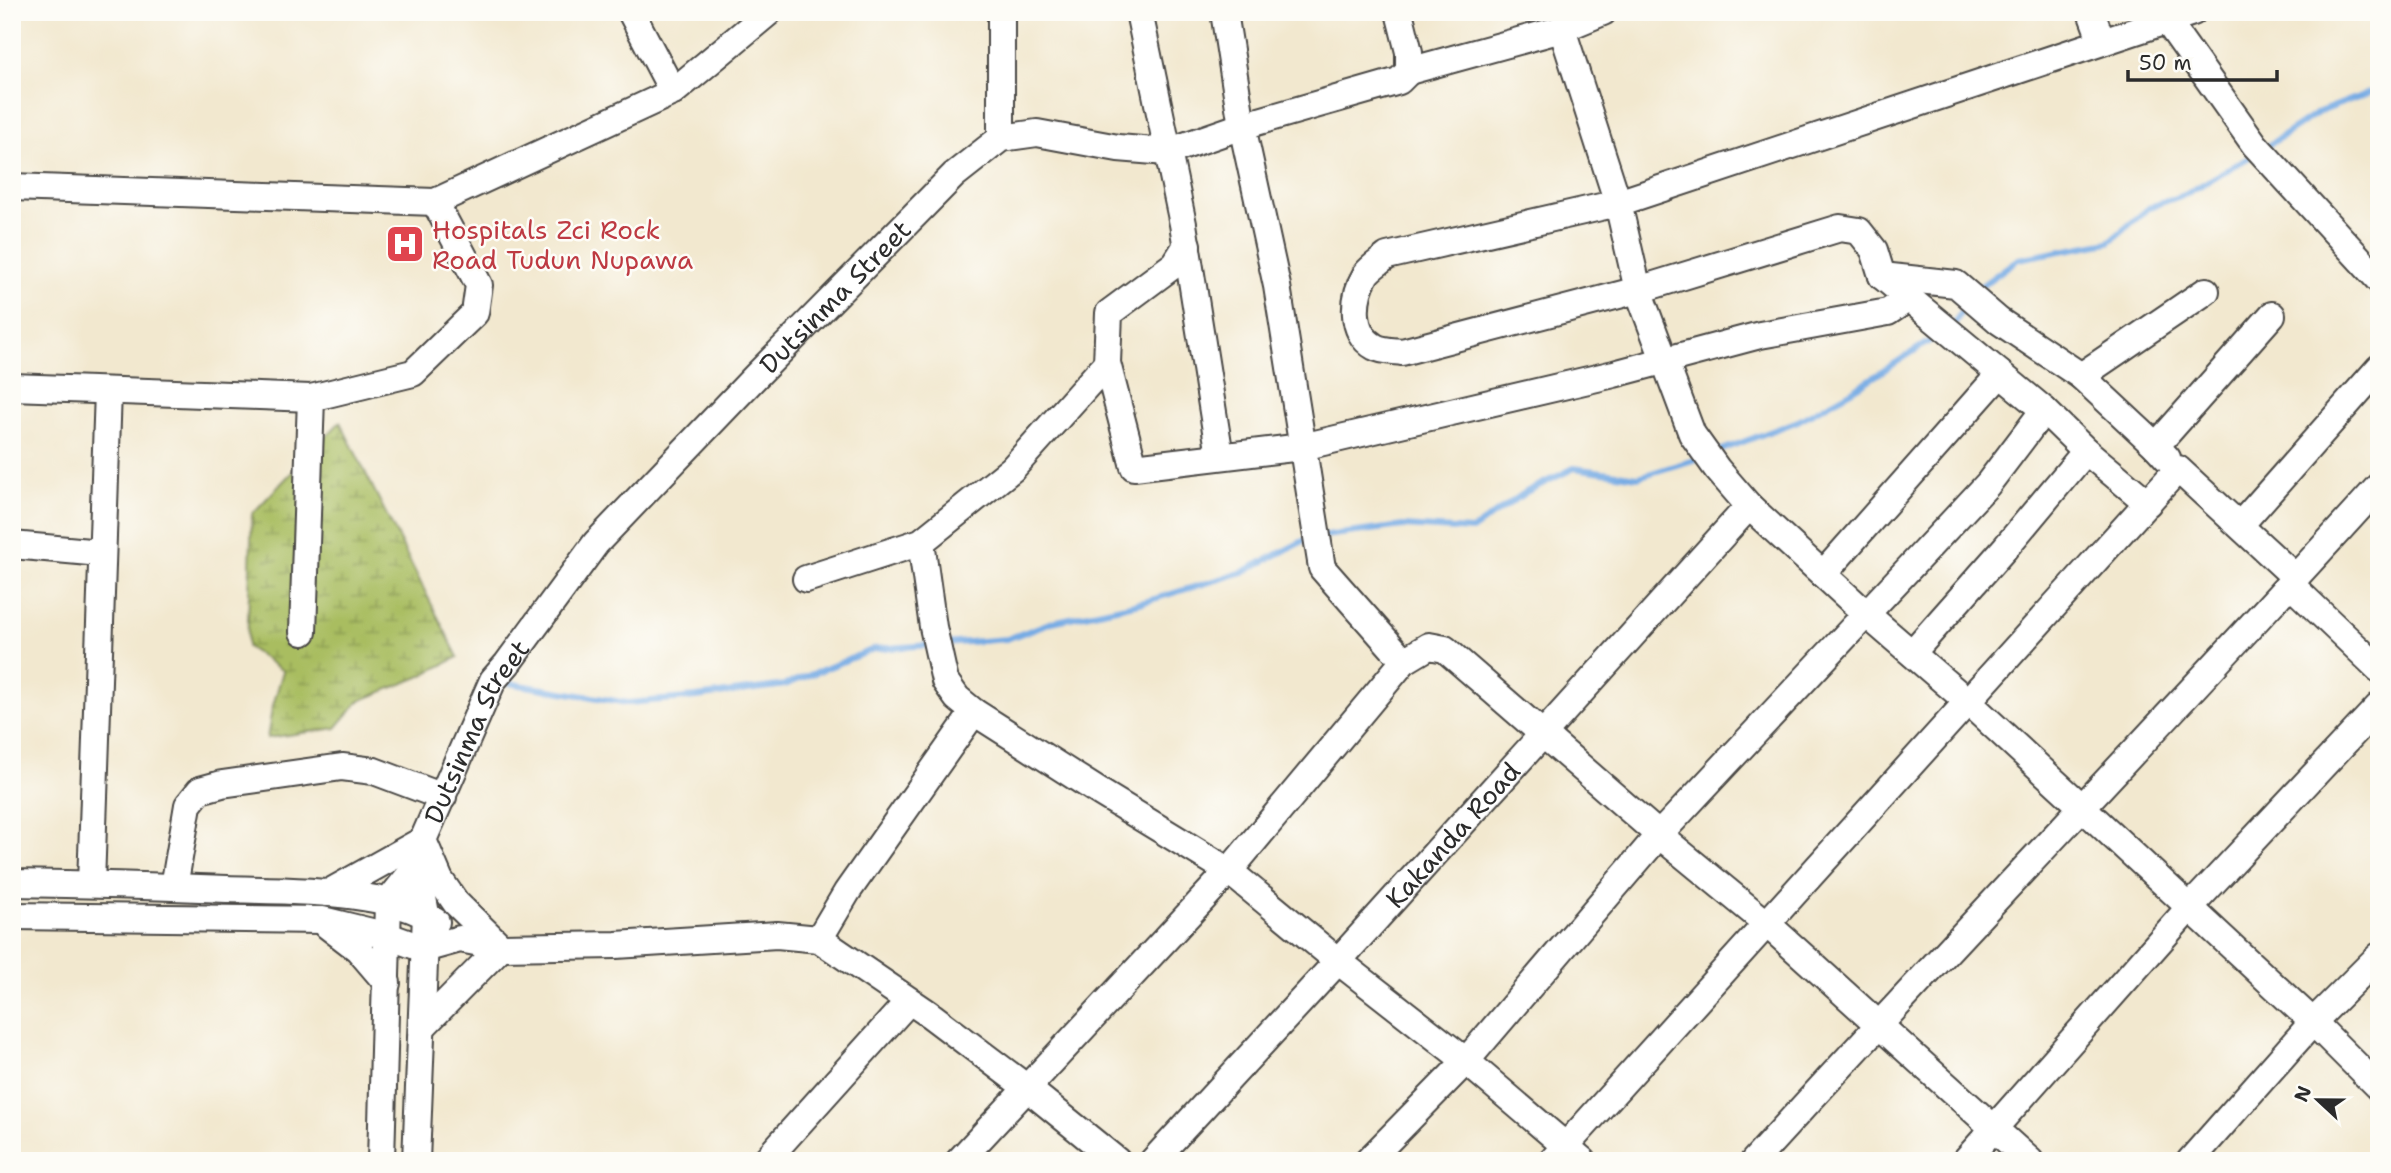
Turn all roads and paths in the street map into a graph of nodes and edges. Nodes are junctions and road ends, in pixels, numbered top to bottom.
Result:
1 (631, 12) edge
2 (769, 12) edge
3 (1001, 12) edge
4 (1139, 12) edge
5 (1224, 12) edge
6 (1399, 12) edge
7 (2091, 12) edge
8 (2193, 12) edge
9 (1592, 14) edge
10 (2167, 21) junction
11 (1562, 29) junction
12 (2102, 43) junction
13 (1409, 71) junction
14 (673, 92) junction
15 (1242, 126) junction
16 (1002, 138) junction
17 (1167, 152) junction
18 (12, 187) edge
19 (435, 202) junction
20 (1618, 203) junction
21 (1187, 246) junction
22 (1882, 276) junction
23 (2379, 280) edge
24 (1638, 290) junction
25 (2206, 291) dead end
26 (1909, 298) junction
27 (2272, 315) dead end
28 (1664, 359) junction
29 (1107, 363) junction
30 (2379, 368) edge
31 (2000, 374) junction
32 (2081, 376) junction
33 (12, 387) edge
34 (108, 391) junction
35 (311, 398) junction
36 (2044, 410) junction
37 (2156, 446) junction
38 (1302, 447) junction
39 (2086, 451) junction
40 (1220, 456) junction
41 (2178, 469) junction
42 (2379, 486) edge
43 (2148, 503) junction
44 (1748, 506) junction
45 (2240, 525) junction
46 (921, 542) junction
47 (12, 545) edge
48 (101, 553) junction
49 (1822, 574) junction
50 (806, 579) dead end
51 (2293, 581) junction
52 (1865, 613) junction
53 (303, 632) dead end
54 (1912, 653) junction
55 (1404, 661) junction
56 (2379, 669) edge
57 (1967, 701) junction
58 (2379, 706) edge
59 (974, 712) junction
60 (1544, 734) junction
61 (443, 797) junction
62 (2083, 808) junction
63 (1659, 835) junction
64 (424, 840) junction
65 (417, 866) junction
66 (1229, 871) junction
67 (12, 884) edge
68 (91, 884) junction
69 (174, 887) junction
70 (328, 893) junction
71 (388, 902) junction
72 (2190, 907) junction
73 (426, 914) junction
74 (12, 916) edge
75 (322, 920) junction
76 (1766, 923) junction
77 (388, 936) junction
78 (460, 939) junction
79 (819, 939) junction
80 (501, 947) junction
81 (424, 949) junction
82 (2379, 956) edge
83 (1338, 961) junction
84 (387, 983) junction
85 (908, 1002) junction
86 (2313, 1023) junction
87 (1878, 1024) junction
88 (423, 1026) junction
89 (1466, 1060) junction
90 (1027, 1088) junction
91 (2379, 1088) edge
92 (1994, 1128) junction
93 (1567, 1156) edge
94 (381, 1161) edge
95 (416, 1161) edge
96 (765, 1161) edge
97 (959, 1161) edge
98 (1117, 1161) edge
99 (1153, 1161) edge
100 (1368, 1161) edge
101 (1754, 1161) edge
102 (1965, 1161) edge
103 (2030, 1161) edge
104 (2190, 1161) edge

1 - 14 street
2 - 14 street
3 - 16 street
4 - 17 street
5 - 15 street
6 - 13 street
7 - 12 street
8 - 10 street
9 - 11 street, Dutsinma Street
10 - 12 street
10 - 23 street
11 - 13 street, Dutsinma Street
11 - 20 street
12 - 20 street
13 - 15 street, Dutsinma Street
14 - 19 street
15 - 17 street, Dutsinma Street
15 - 38 street
16 - 17 street, Dutsinma Street
16 - 61 street, Dutsinma Street
17 - 21 street
18 - 19 street
19 - 35 street
20 - 24 street
20 - 24 street
21 - 29 street
21 - 40 street
22 - 24 street
22 - 26 street
22 - 32 street
24 - 28 street
25 - 32 street
26 - 28 street
26 - 31 street
27 - 37 street
28 - 38 street
28 - 44 street
29 - 40 street
29 - 46 street
30 - 45 street
31 - 36 street
31 - 49 street
32 - 37 street
33 - 34 street
34 - 35 street
34 - 48 street
35 - 53 street
36 - 39 street
36 - 52 street
37 - 41 street
38 - 40 street
38 - 55 street
39 - 43 street
39 - 54 street
41 - 43 street
41 - 45 street
42 - 51 street
43 - 57 street
44 - 49 street
44 - 60 street, Kakanda Road
45 - 51 street
46 - 50 street
46 - 59 street
47 - 48 street
48 - 68 street
49 - 52 street
51 - 56 street
51 - 62 street
52 - 54 street
52 - 63 street
54 - 57 street
55 - 60 street
55 - 66 street
57 - 62 street
57 - 76 street
58 - 72 street
59 - 66 street
59 - 79 street
60 - 63 street
60 - 83 street, Kakanda Road
61 - 64 street, Dutsinma Street
61 - 69 street
62 - 72 street
62 - 87 street
63 - 76 street
63 - 89 street
64 - 65 street, Dutsinma Street
64 - 70 street
64 - 80 street
65 - 71 street, Dutsinma Street
65 - 73 street, Dutsinma Street
66 - 83 street
66 - 90 street
67 - 68 street
68 - 69 street
69 - 70 street
70 - 71 street
71 - 73 street
71 - 77 street
72 - 86 street
72 - 92 street
73 - 78 street
73 - 81 street, Dutsinma Street
74 - 75 street
75 - 77 street
75 - 84 street
76 - 87 street
76 - 93 street
77 - 81 street
77 - 84 street
78 - 80 street
78 - 81 street
79 - 80 street
79 - 85 street
80 - 88 street
81 - 88 street, Dutsinma Street
82 - 86 street
83 - 89 street
83 - 99 street, Kakanda Road
84 - 94 street
85 - 90 street
85 - 96 street
86 - 91 street
86 - 104 street
87 - 92 street
87 - 101 street
88 - 95 street, Dutsinma Street
89 - 93 street
89 - 100 street
90 - 97 street
90 - 98 street
92 - 102 street
92 - 103 street

